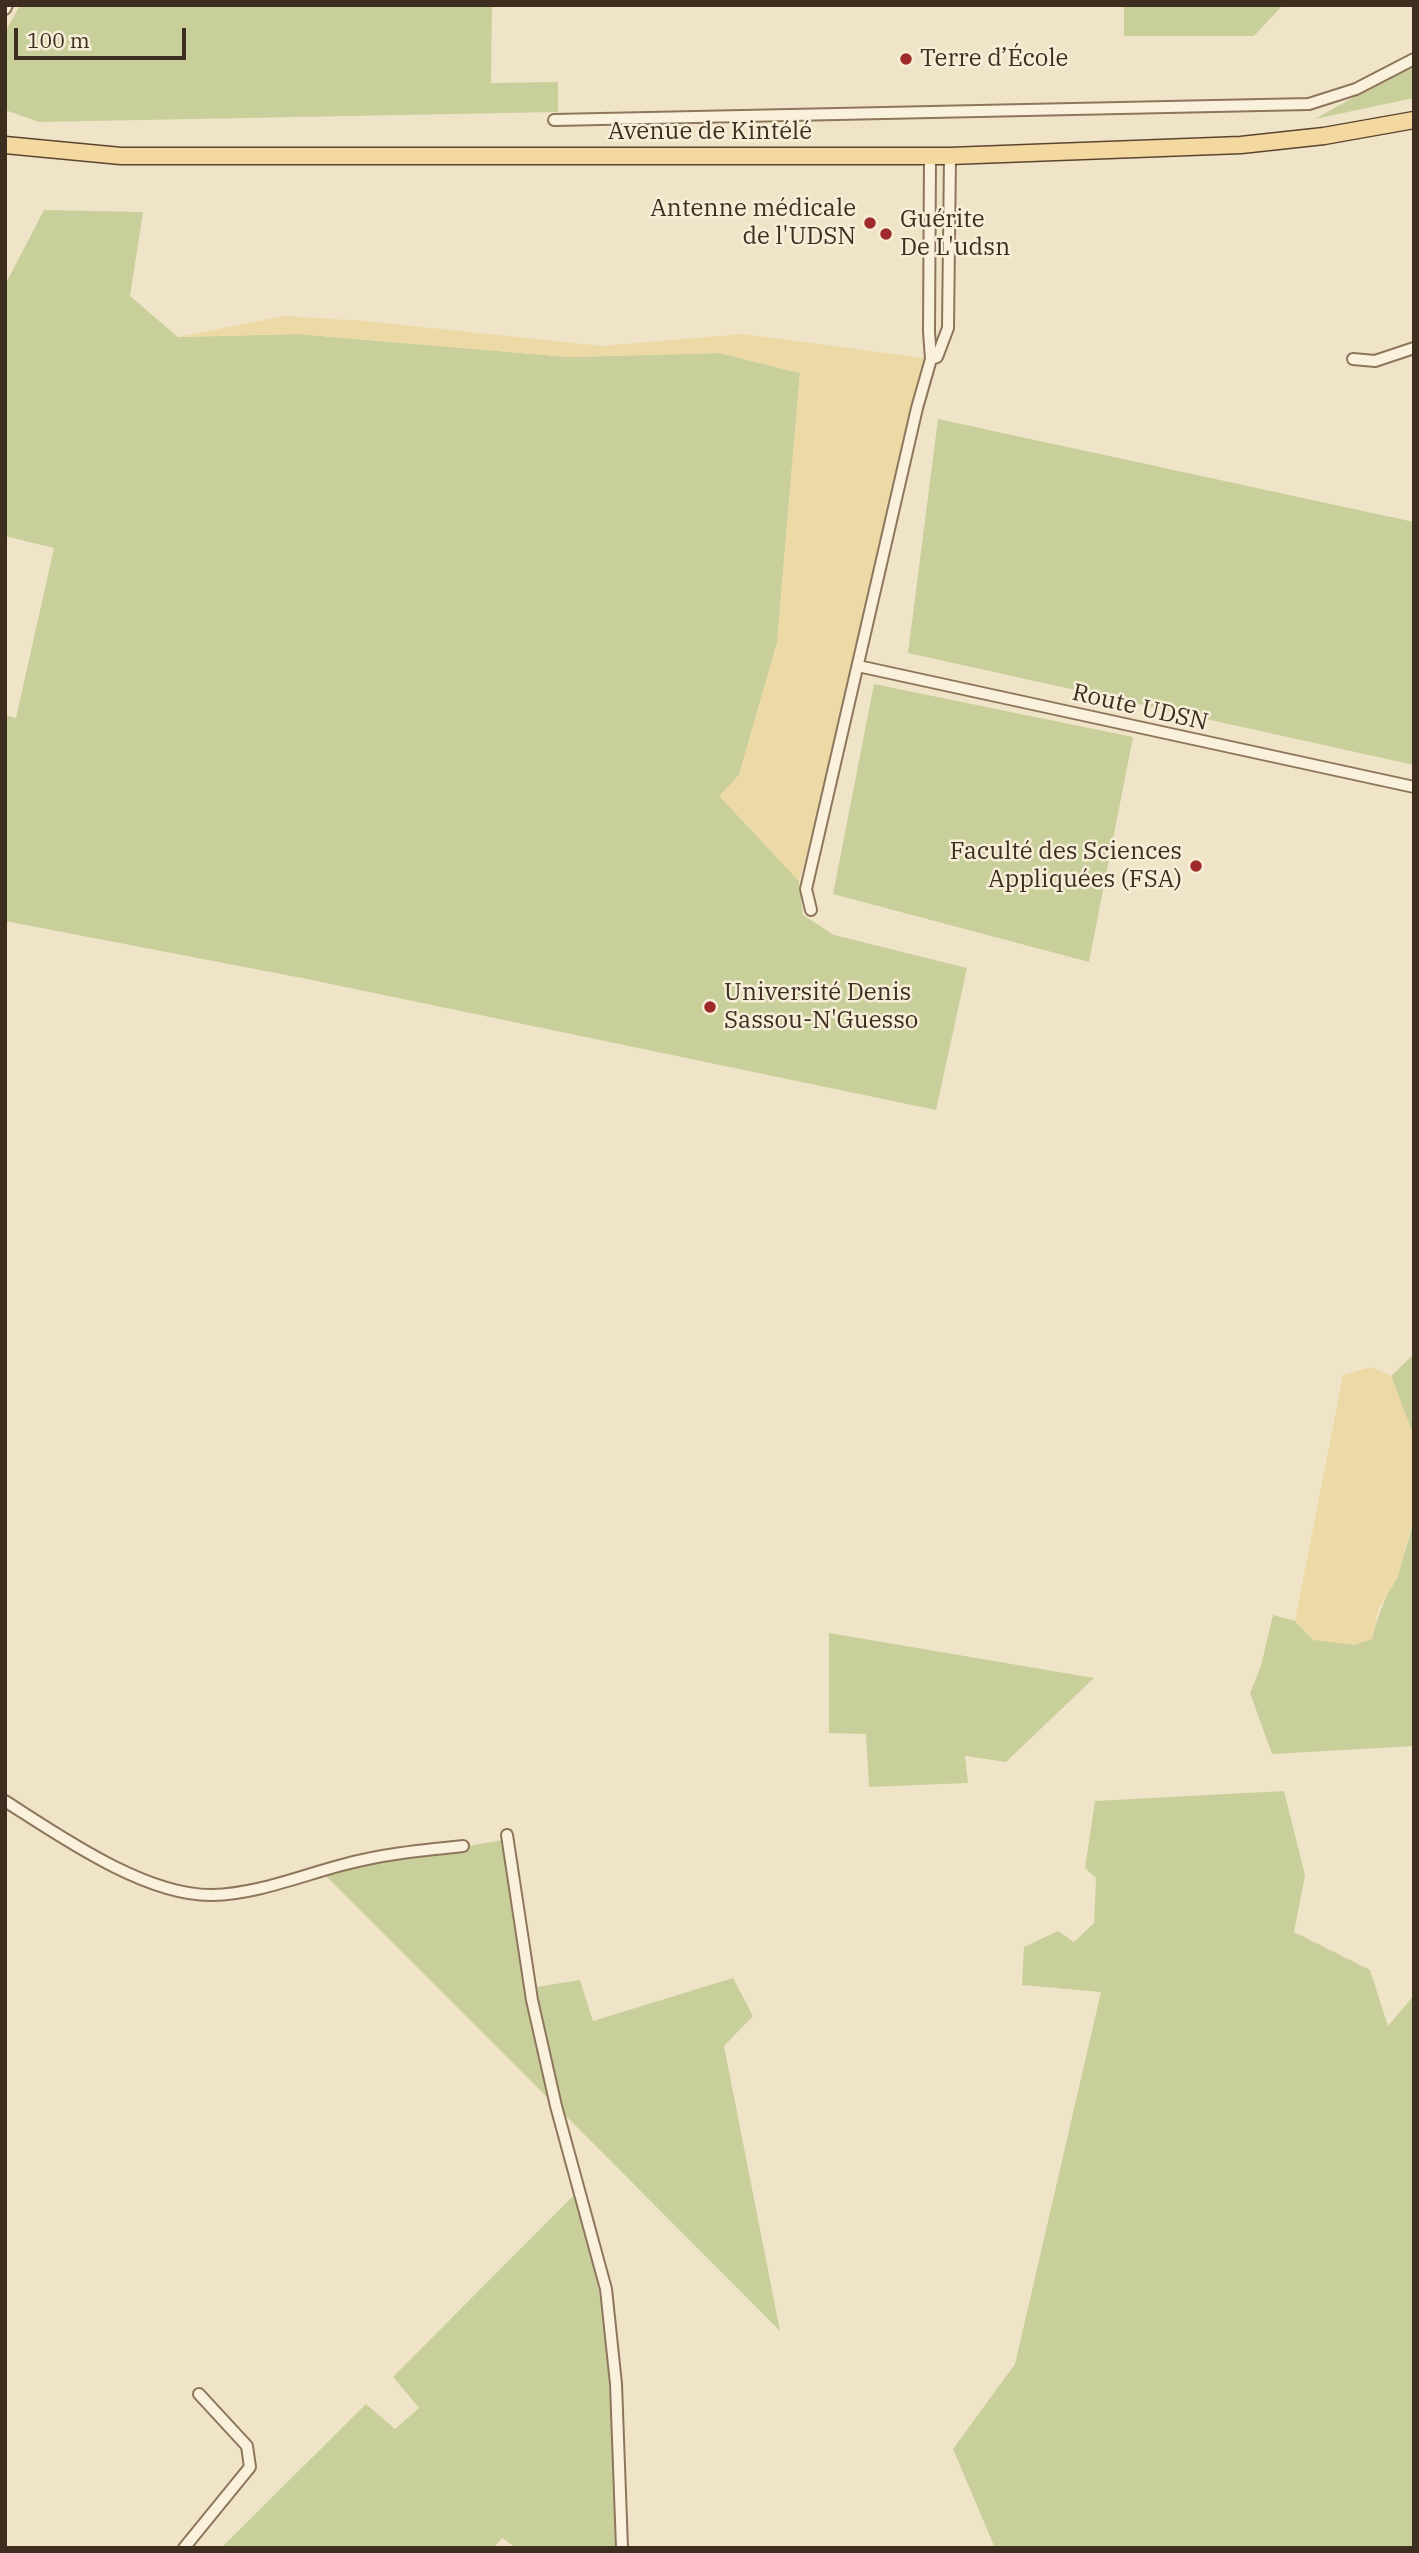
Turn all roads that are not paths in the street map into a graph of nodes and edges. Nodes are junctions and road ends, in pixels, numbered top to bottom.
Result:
1 (1414, 59) edge
2 (554, 120) dead end
3 (1414, 120) edge
4 (5, 145) edge
5 (913, 155) junction
6 (967, 155) junction
7 (930, 156) junction
8 (950, 156) junction
9 (950, 173) junction
10 (931, 174) junction
11 (1414, 348) edge
12 (931, 359) junction
13 (1353, 359) dead end
14 (858, 666) junction
15 (1414, 787) edge
16 (811, 910) dead end
17 (5, 1801) edge
18 (508, 1835) dead end
19 (463, 1846) dead end
20 (199, 2394) dead end
21 (184, 2548) edge
22 (622, 2548) edge

1 - 2 street
3 - 6 main road, Avenue de Kintélé
4 - 5 main road, Avenue de Kintélé
5 - 7 main road, Avenue de Kintélé
5 - 10 street
6 - 8 main road, Avenue de Kintélé
6 - 9 street
7 - 8 main road, Avenue de Kintélé
7 - 10 street
8 - 9 street
9 - 12 street
10 - 12 street
11 - 13 street
12 - 14 street
14 - 15 street, Route UDSN
14 - 16 street
17 - 19 street
18 - 22 street
20 - 21 street

